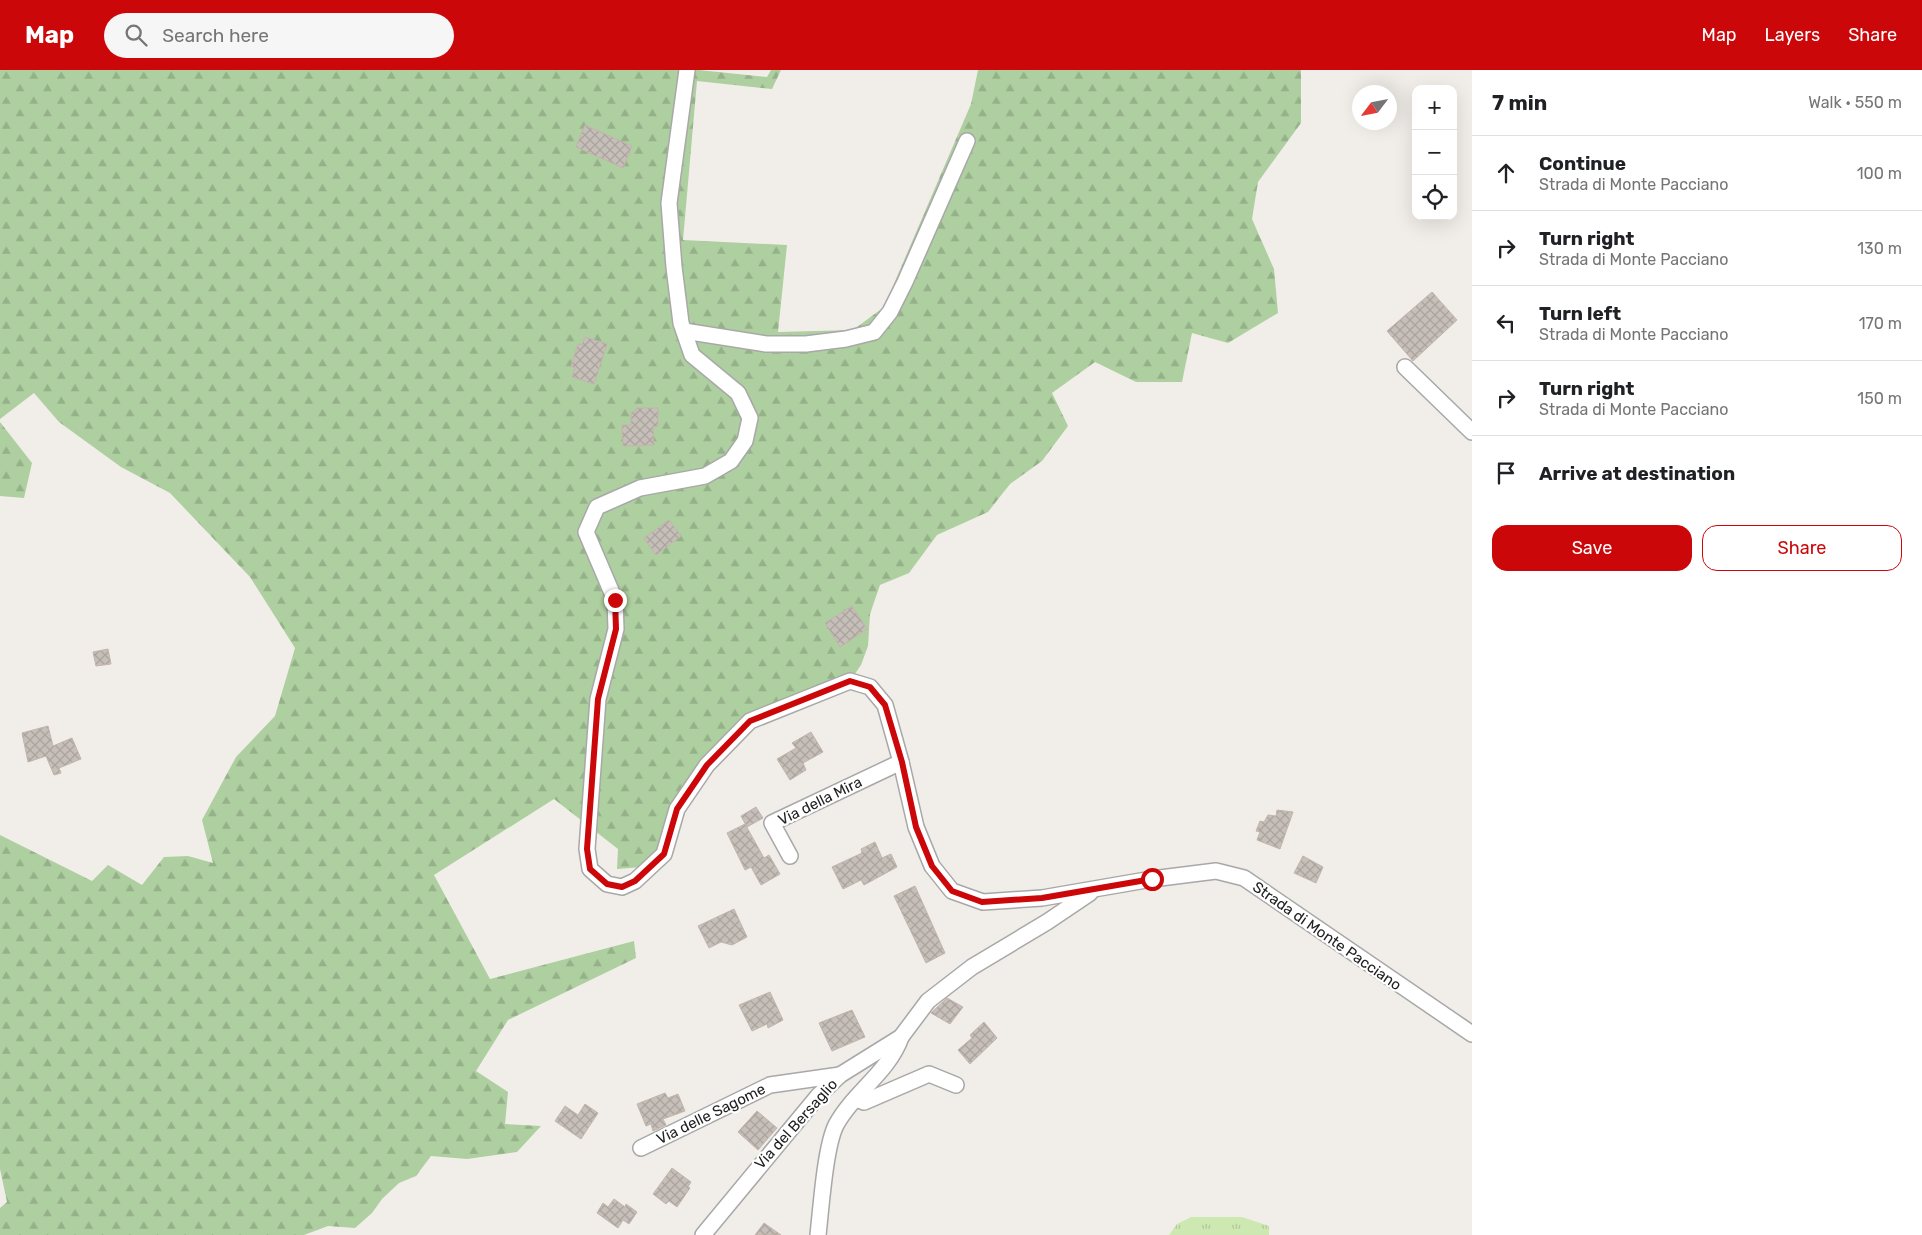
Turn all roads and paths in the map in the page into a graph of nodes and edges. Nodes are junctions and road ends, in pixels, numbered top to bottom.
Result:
1 (687, 70) edge
2 (967, 141) dead end
3 (684, 331) junction
4 (1405, 368) dead end
5 (1472, 432) edge
6 (902, 762) junction
7 (790, 856) dead end
8 (1095, 890) junction
9 (1472, 1034) edge
10 (902, 1037) junction
11 (840, 1075) junction
12 (956, 1085) dead end
13 (856, 1099) junction
14 (641, 1148) dead end
15 (703, 1235) edge
16 (818, 1235) edge

1 - 3 street, Strada di Monte Pacciano
2 - 3 street
3 - 6 street, Strada di Monte Pacciano
4 - 5 street
6 - 7 street, Via della Mira
6 - 8 street, Strada di Monte Pacciano
8 - 9 street, Strada di Monte Pacciano
8 - 10 street, Via del Bersaglio
10 - 11 street, Via del Bersaglio
10 - 13 street
11 - 14 street, Via delle Sagome
11 - 15 street, Via del Bersaglio
12 - 13 street
13 - 16 street

